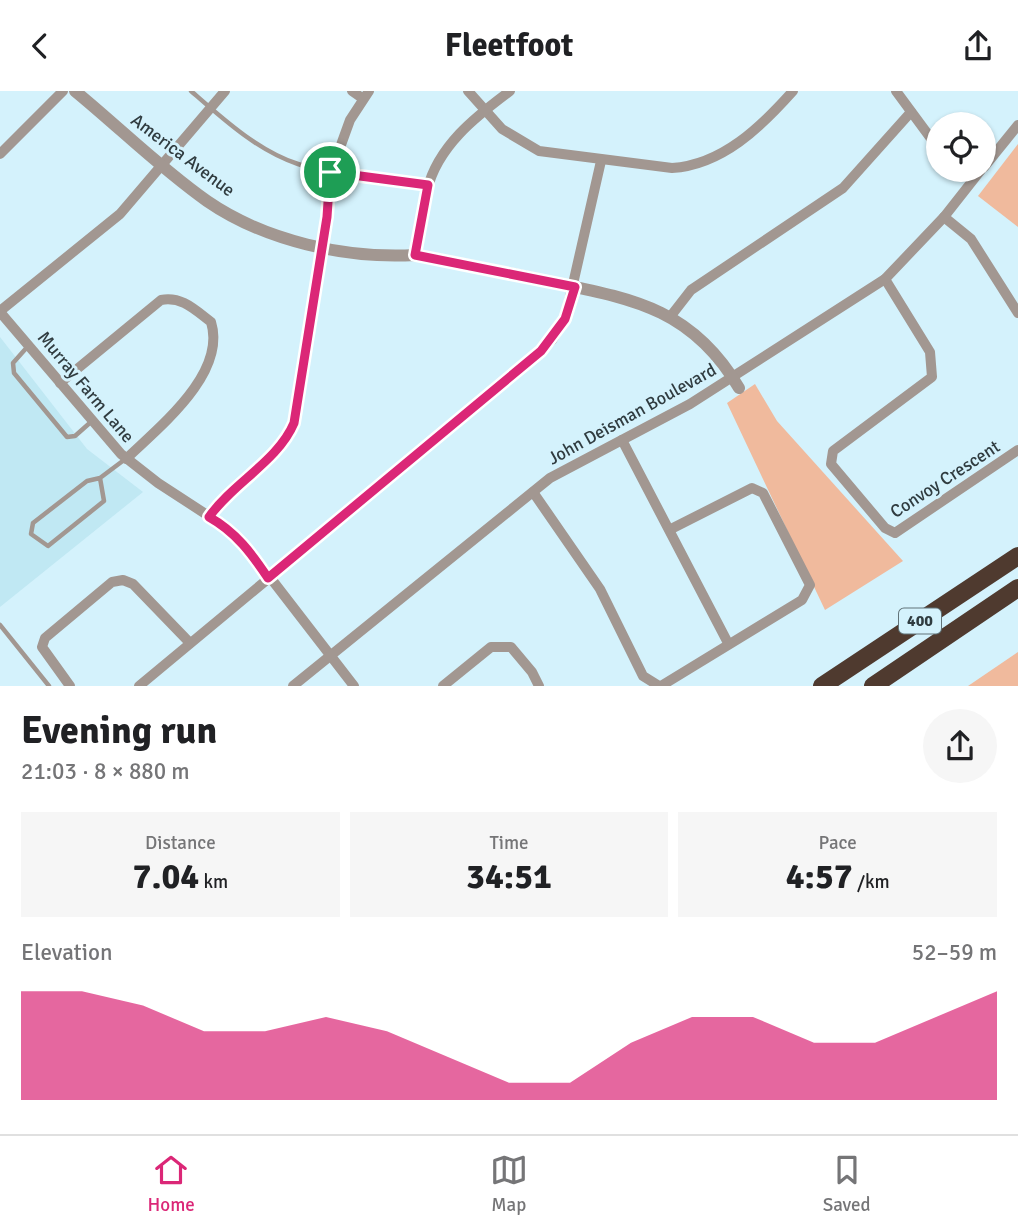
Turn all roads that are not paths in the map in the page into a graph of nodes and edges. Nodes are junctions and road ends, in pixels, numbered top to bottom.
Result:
1 (63, 91) edge
2 (75, 91) edge
3 (191, 91) edge
4 (225, 91) edge
5 (352, 91) edge
6 (468, 91) edge
7 (510, 91) edge
8 (793, 91) edge
9 (896, 91) edge
10 (365, 95) edge
11 (211, 108) junction
12 (484, 111) junction
13 (911, 112) junction
14 (1018, 125) edge
15 (926, 132) edge
16 (996, 150) edge
17 (0, 154) edge
18 (601, 161) junction
19 (162, 165) junction
20 (330, 172) junction
21 (969, 182) edge
22 (428, 185) junction
23 (944, 217) junction
24 (320, 247) junction
25 (415, 255) junction
26 (885, 279) junction
27 (575, 287) junction
28 (0, 311) edge
29 (1018, 313) edge
30 (670, 317) junction
31 (30, 344) junction
32 (732, 376) junction
33 (60, 383) junction
34 (739, 388) dead end
35 (92, 421) junction
36 (622, 440) junction
37 (1018, 450) edge
38 (126, 459) junction
39 (100, 478) junction
40 (533, 492) junction
41 (209, 517) junction
42 (671, 529) junction
43 (1018, 556) edge
44 (268, 578) junction
45 (1018, 588) edge
46 (0, 625) edge
47 (190, 643) junction
48 (727, 643) junction
49 (330, 654) junction
50 (49, 686) edge
51 (70, 686) edge
52 (139, 686) edge
53 (293, 686) edge
54 (355, 686) edge
55 (443, 686) edge
56 (539, 686) edge
57 (660, 686) edge
58 (822, 686) edge
59 (873, 686) edge

1 - 17 street
2 - 19 street, America Avenue
3 - 11 lane
4 - 11 street
5 - 10 street
6 - 12 street
7 - 12 street
8 - 18 street
9 - 13 street
10 - 20 street
11 - 19 street
11 - 20 lane
12 - 18 street
12 - 22 street
13 - 15 street
13 - 30 street
14 - 16 street, John Deisman Boulevard
18 - 27 street
19 - 24 street, America Avenue
19 - 28 street
20 - 22 lane
20 - 24 street
21 - 23 street, John Deisman Boulevard
22 - 25 street
23 - 26 street, John Deisman Boulevard
23 - 29 street
24 - 25 street, America Avenue
24 - 41 street
25 - 27 street, America Avenue
26 - 32 street, John Deisman Boulevard
26 - 37 street, Convoy Crescent
27 - 30 street, America Avenue
27 - 44 street
28 - 31 street, Murray Farm Lane
30 - 32 street, America Avenue
31 - 33 street, Murray Farm Lane
31 - 35 lane
32 - 34 street, America Avenue
32 - 36 street, John Deisman Boulevard
33 - 35 street, Murray Farm Lane
33 - 38 street
35 - 38 street, Murray Farm Lane
36 - 40 street, John Deisman Boulevard
36 - 42 street
38 - 39 lane
38 - 41 street, Murray Farm Lane
39 - 39 lane
40 - 49 street, John Deisman Boulevard
40 - 57 street
41 - 44 street, Murray Farm Lane
42 - 48 street
42 - 48 street
43 - 58 highway, 400
44 - 47 street
44 - 49 street, Murray Farm Lane
45 - 59 highway, 400
46 - 50 lane
47 - 51 street
47 - 52 street
48 - 57 street
49 - 53 street, John Deisman Boulevard
49 - 54 street, Murray Farm Lane
55 - 56 street

